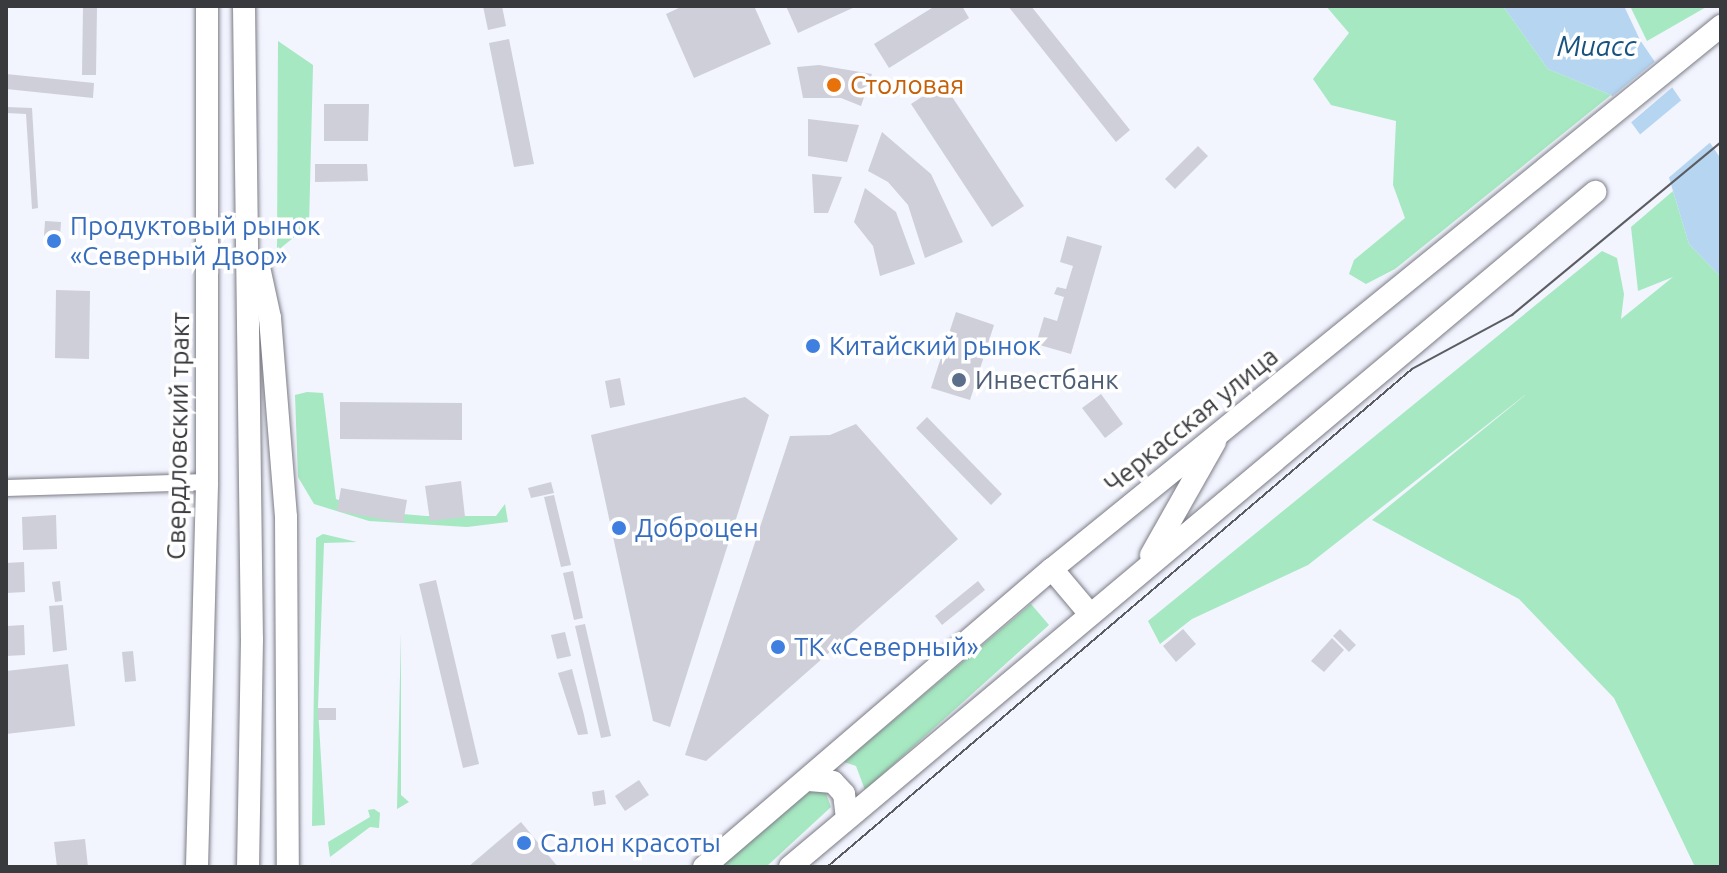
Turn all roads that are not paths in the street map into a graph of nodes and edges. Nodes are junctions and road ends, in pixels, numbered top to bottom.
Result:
1 (207, 6) edge
2 (244, 6) edge
3 (1712, 33) edge
4 (1595, 192) dead end
5 (250, 227) junction
6 (1222, 431) junction
7 (207, 482) junction
8 (6, 488) edge
9 (1052, 569) junction
10 (1142, 569) junction
11 (1089, 613) junction
12 (809, 780) junction
13 (847, 818) junction
14 (197, 867) edge
15 (248, 867) edge
16 (288, 867) edge
17 (704, 867) edge
18 (790, 867) edge

1 - 7 main road, Свердловский тракт
2 - 5 main road
3 - 6 main road, Черкасская улица
4 - 10 main road
5 - 15 main road
5 - 16 main road
6 - 9 main road, Черкасская улица
6 - 10 main road
7 - 8 street
7 - 14 main road, Свердловский тракт
9 - 11 main road
9 - 12 main road, Черкасская улица
10 - 11 main road
11 - 13 main road
12 - 13 main road
12 - 17 main road, Черкасская улица
13 - 18 main road

